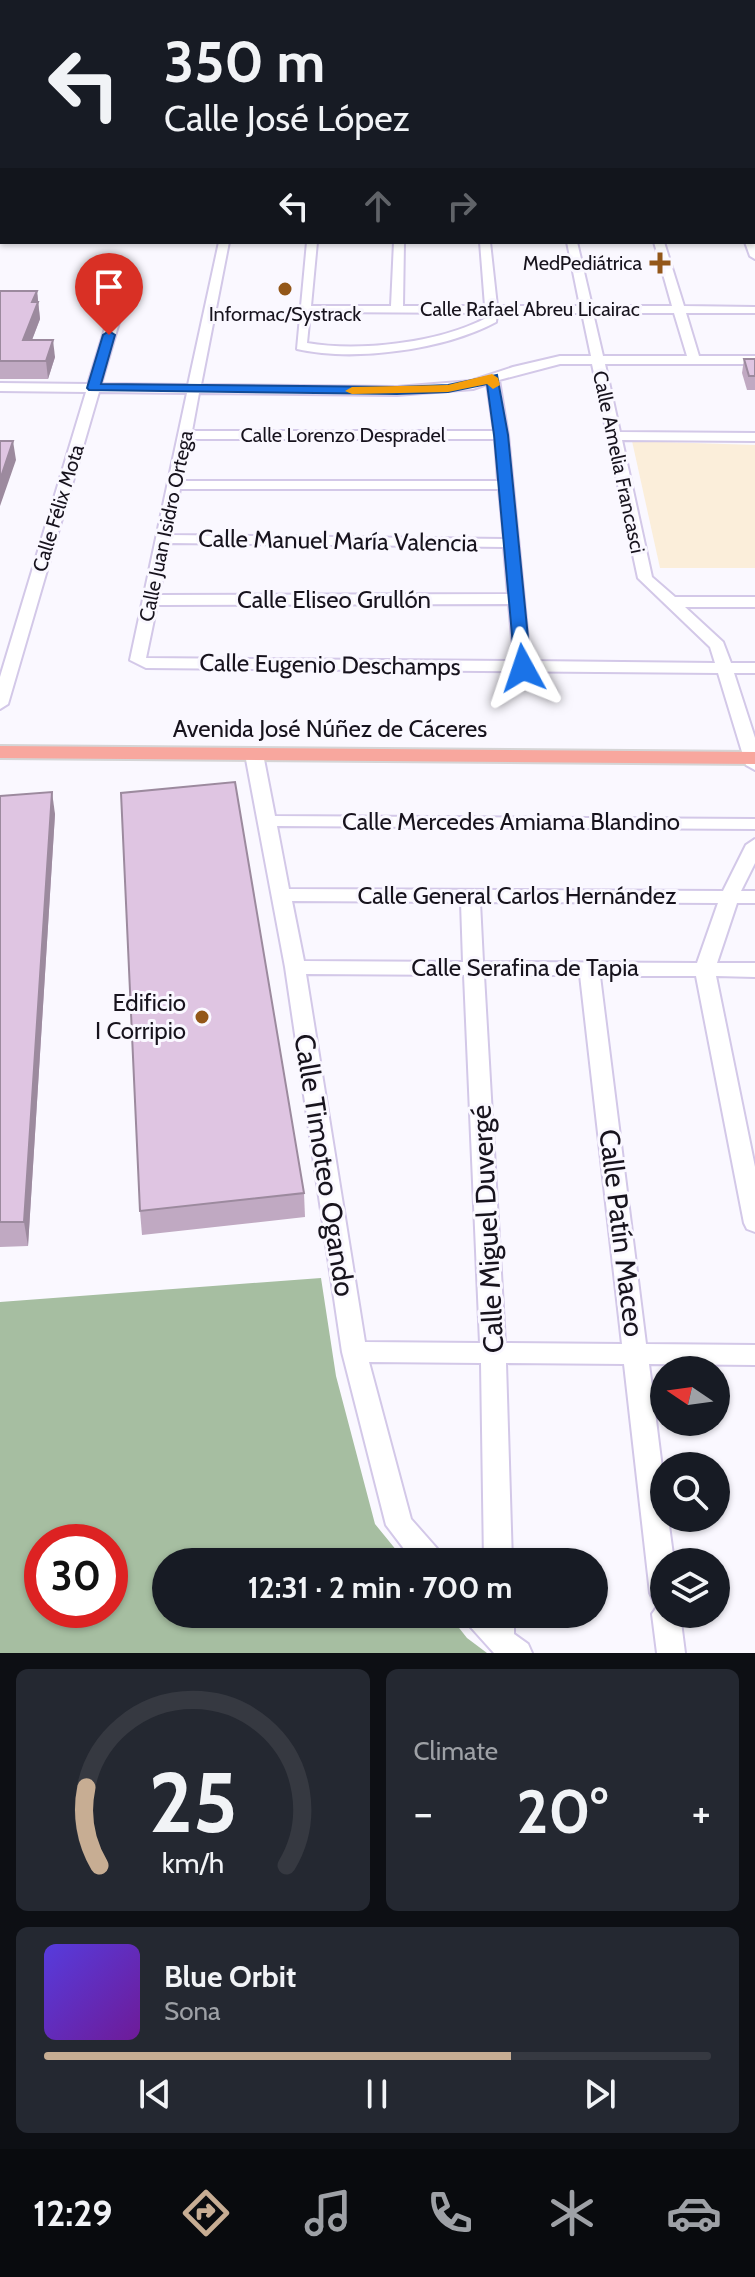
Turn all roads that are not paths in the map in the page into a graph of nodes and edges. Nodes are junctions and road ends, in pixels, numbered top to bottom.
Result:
1 (224, 244) edge
2 (312, 244) edge
3 (399, 244) edge
4 (485, 244) edge
5 (572, 244) edge
6 (660, 244) edge
7 (305, 309) junction
8 (397, 309) junction
9 (491, 309) junction
10 (589, 310) junction
11 (678, 310) junction
12 (755, 310) edge
13 (116, 312) dead end
14 (598, 360) junction
15 (694, 360) junction
16 (755, 360) edge
17 (492, 378) junction
18 (0, 387) edge
19 (94, 388) junction
20 (194, 388) junction
21 (186, 435) junction
22 (501, 435) junction
23 (614, 436) junction
24 (755, 437) edge
25 (176, 485) junction
26 (506, 485) junction
27 (165, 539) junction
28 (511, 543) junction
29 (518, 599) junction
30 (151, 600) junction
31 (669, 602) junction
32 (755, 602) edge
33 (146, 663) joint
34 (523, 668) junction
35 (725, 668) junction
36 (755, 668) edge
37 (0, 704) edge
38 (0, 739) edge
39 (0, 752) edge
40 (753, 753) edge
41 (254, 754) junction
42 (266, 821) junction
43 (755, 824) edge
44 (755, 845) edge
45 (280, 895) junction
46 (470, 896) junction
47 (729, 897) junction
48 (755, 897) edge
49 (295, 967) junction
50 (474, 968) junction
51 (589, 969) junction
52 (705, 970) junction
53 (755, 970) edge
54 (755, 1223) edge
55 (354, 1352) junction
56 (493, 1352) junction
57 (637, 1354) junction
58 (755, 1355) edge
59 (419, 1548) edge
60 (498, 1548) edge
61 (659, 1548) edge
62 (668, 1628) edge
63 (671, 1653) edge

1 - 20 street, Calle Juan Isidro Ortega
2 - 7 street
3 - 8 street
4 - 9 street
5 - 10 street, Calle Amelia Francasci
6 - 11 street
7 - 8 street, Calle Rafael Abreu Licairac
7 - 9 street
8 - 9 street, Calle Rafael Abreu Licairac
9 - 10 street, Calle Rafael Abreu Licairac
10 - 11 street, Calle Rafael Abreu Licairac
10 - 14 street, Calle Amelia Francasci
11 - 12 street, Calle Rafael Abreu Licairac
11 - 15 street
13 - 19 street, Calle Félix Mota
14 - 15 street
14 - 17 street
14 - 23 street, Calle Amelia Francasci
15 - 16 street
17 - 20 street
17 - 22 street
18 - 19 street
19 - 20 street
19 - 37 street, Calle Félix Mota
20 - 21 street, Calle Juan Isidro Ortega
21 - 22 street, Calle Lorenzo Despradel
21 - 25 street, Calle Juan Isidro Ortega
22 - 26 street
23 - 24 street
23 - 31 street, Calle Amelia Francasci
25 - 26 street
25 - 27 street, Calle Juan Isidro Ortega
26 - 28 street
27 - 28 street, Calle Manuel María Valencia
27 - 30 street, Calle Juan Isidro Ortega
28 - 29 street
29 - 30 street, Calle Eliseo Grullón
29 - 34 street
30 - 33 street, Calle Juan Isidro Ortega
31 - 32 street
31 - 35 street, Calle Amelia Francasci
33 - 34 street, Calle Eugenio Deschamps
34 - 35 street, Calle Eugenio Deschamps
35 - 36 street, Calle Eugenio Deschamps
35 - 40 street, Calle Amelia Francasci
38 - 40 main road, Avenida José Núñez de Cáceres
39 - 41 main road, Avenida José Núñez de Cáceres
40 - 41 main road, Avenida José Núñez de Cáceres
41 - 42 street, Calle Timoteo Ogando
42 - 43 street, Calle Mercedes Amiama Blandino
42 - 45 street, Calle Timoteo Ogando
44 - 47 street
45 - 46 street, Calle General Carlos Hernández
45 - 49 street, Calle Timoteo Ogando
46 - 47 street, Calle General Carlos Hernández
46 - 50 street, Calle Miguel Duvergé
47 - 48 street, Calle General Carlos Hernández
47 - 52 street
49 - 50 street, Calle Serafina de Tapia
49 - 55 street, Calle Timoteo Ogando
50 - 51 street, Calle Serafina de Tapia
50 - 56 street, Calle Miguel Duvergé
51 - 52 street, Calle Serafina de Tapia
51 - 57 street, Calle Patín Maceo
52 - 53 street, Calle Serafina de Tapia
52 - 54 street
55 - 56 street
55 - 59 street, Calle Timoteo Ogando
56 - 57 street
56 - 60 street, Calle Miguel Duvergé
57 - 58 street
57 - 61 street, Calle Patín Maceo
62 - 63 street

